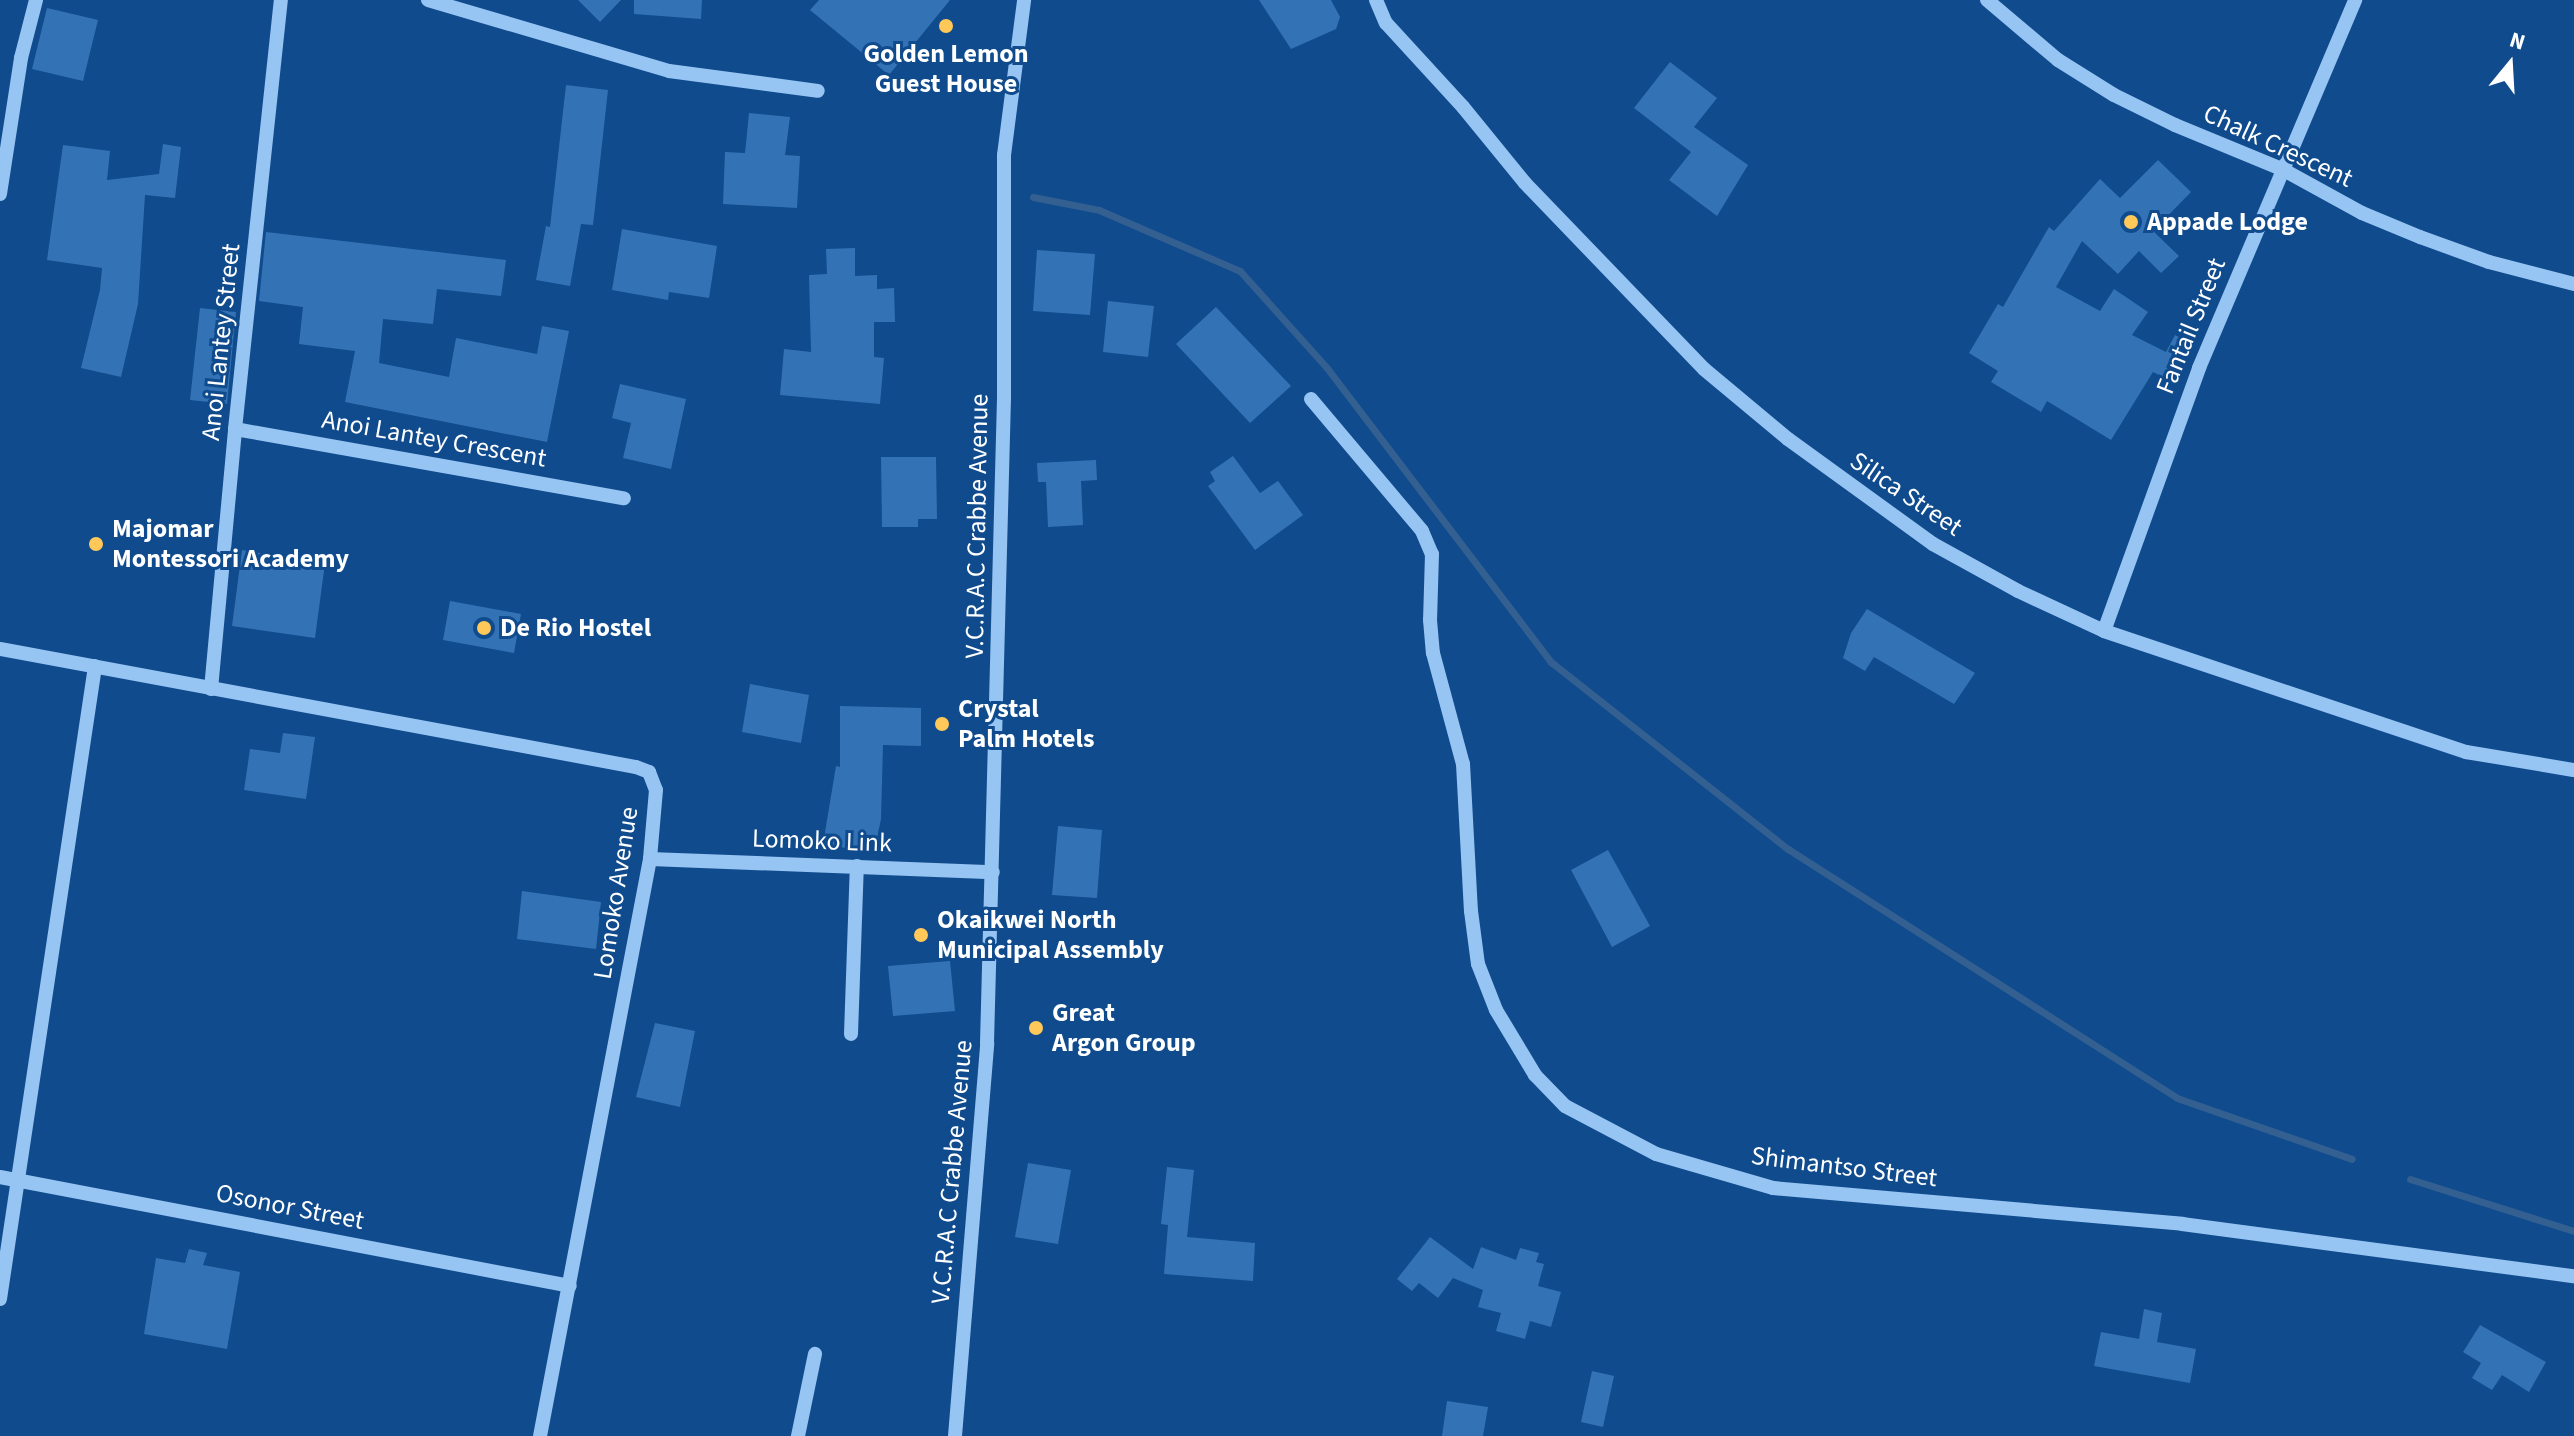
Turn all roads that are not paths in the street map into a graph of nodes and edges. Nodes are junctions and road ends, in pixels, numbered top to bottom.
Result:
1 (36, 0) edge
2 (281, 0) edge
3 (428, 0) edge
4 (1024, 0) edge
5 (1376, 0) edge
6 (1987, 0) edge
7 (2355, 0) edge
8 (818, 91) dead end
9 (5, 120) edge
10 (2282, 169) junction
11 (0, 194) edge
12 (2574, 284) edge
13 (1311, 399) dead end
14 (235, 429) junction
15 (624, 498) dead end
16 (2104, 631) junction
17 (0, 649) edge
18 (95, 666) junction
19 (211, 689) junction
20 (2574, 770) edge
21 (650, 859) junction
22 (857, 866) junction
23 (993, 872) junction
24 (851, 1034) dead end
25 (0, 1177) edge
26 (18, 1181) junction
27 (2574, 1276) edge
28 (570, 1286) junction
29 (0, 1299) edge
30 (815, 1354) dead end
31 (540, 1436) edge
32 (798, 1436) edge
33 (955, 1436) edge

1 - 9 street
2 - 14 street, Anoi Lantey Street
3 - 8 street
4 - 23 street, V.C.R.A.C Crabbe Avenue
5 - 16 street, Silica Street
6 - 10 street, Chalk Crescent
7 - 10 street, Fantail Street
9 - 11 street
10 - 12 street, Chalk Crescent
10 - 16 street, Fantail Street
13 - 27 street, Shimantso Street
14 - 15 street, Anoi Lantey Crescent
14 - 19 street, Anoi Lantey Street
16 - 20 street, Silica Street
17 - 18 street, Lomoko Avenue
18 - 19 street, Lomoko Avenue
18 - 26 street
19 - 21 street, Lomoko Avenue
21 - 22 street, Lomoko Link
21 - 28 street, Lomoko Avenue
22 - 23 street, Lomoko Link
22 - 24 street
23 - 33 street, V.C.R.A.C Crabbe Avenue
25 - 26 street, Osonor Street
26 - 28 street, Osonor Street
26 - 29 street
28 - 31 street, Lomoko Avenue
30 - 32 street

